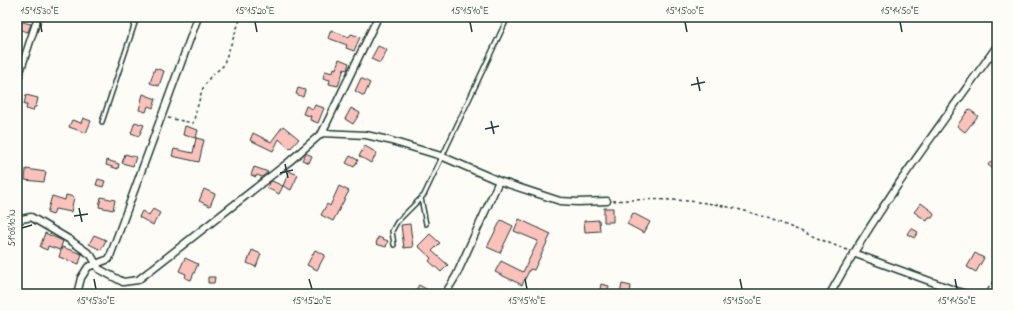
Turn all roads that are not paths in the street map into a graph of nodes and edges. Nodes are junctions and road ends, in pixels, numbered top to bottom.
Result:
1 (38, 17) edge
2 (137, 17) edge
3 (198, 17) edge
4 (378, 17) edge
5 (508, 17) edge
6 (997, 46) edge
7 (17, 81) edge
8 (102, 122) dead end
9 (322, 133) junction
10 (441, 156) junction
11 (499, 181) junction
12 (421, 198) junction
13 (607, 201) road end
14 (17, 220) edge
15 (426, 224) dead end
16 (394, 245) dead end
17 (853, 253) junction
18 (96, 264) junction
19 (77, 294) edge
20 (446, 294) edge
21 (830, 294) edge
22 (965, 294) edge

1 - 7 street
2 - 8 lane
3 - 18 street
4 - 9 street
5 - 10 lane
6 - 17 street
9 - 10 street
9 - 18 street
10 - 11 street
10 - 12 lane
11 - 13 street
11 - 20 street
12 - 15 lane
12 - 16 lane
14 - 18 street
17 - 21 street
17 - 22 street
18 - 19 street

